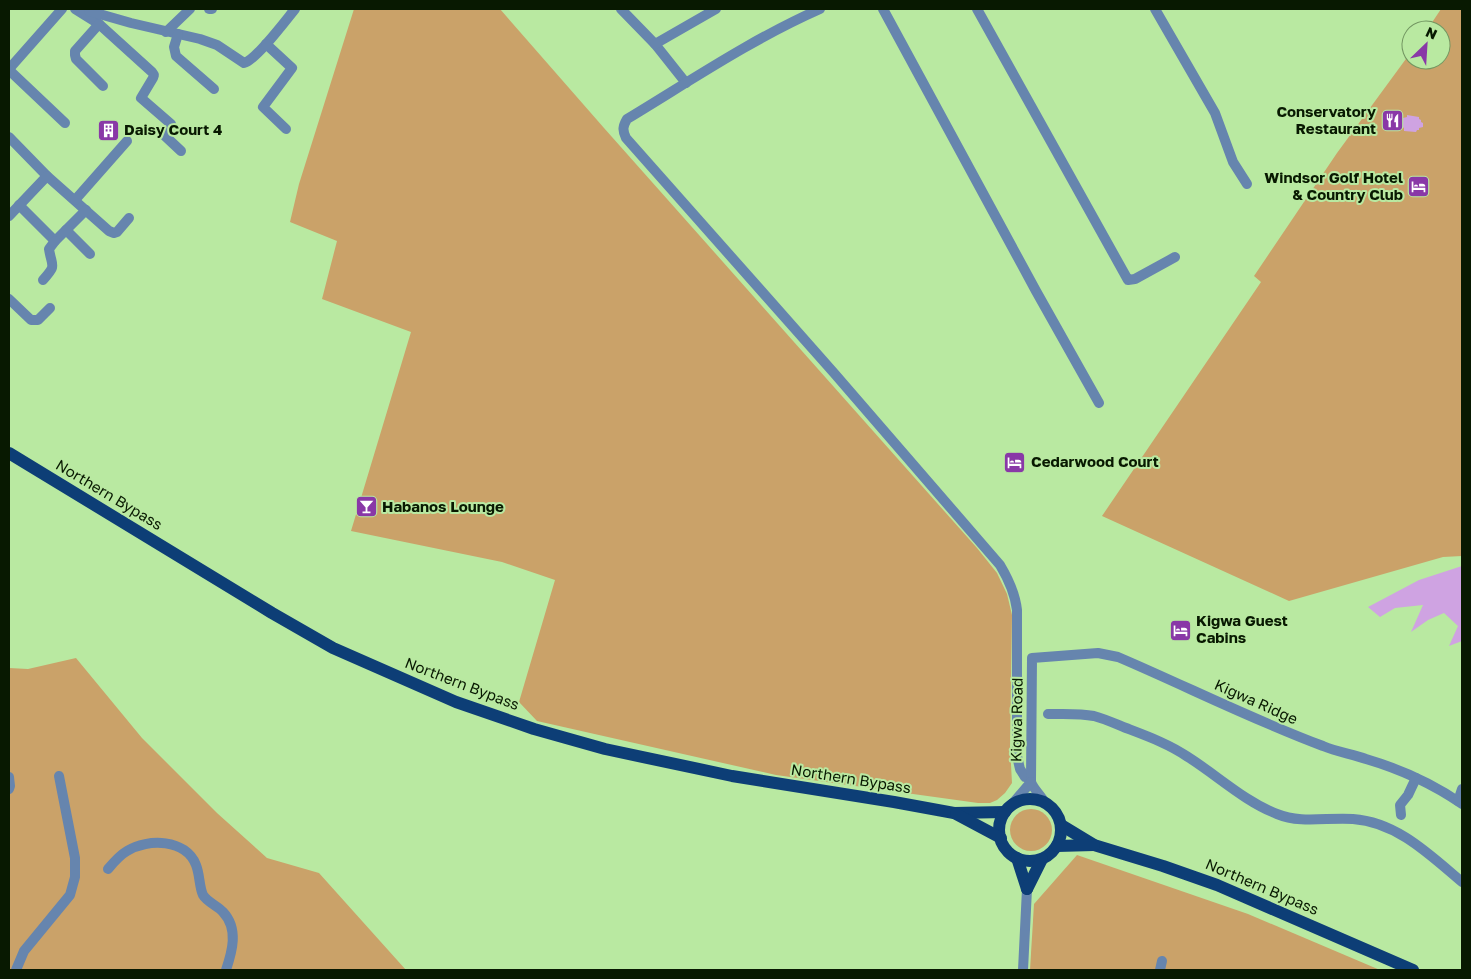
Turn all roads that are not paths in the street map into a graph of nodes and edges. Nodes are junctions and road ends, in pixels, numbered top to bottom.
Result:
1 (62, 9) edge
2 (75, 9) edge
3 (190, 9) edge
4 (295, 9) edge
5 (621, 9) edge
6 (716, 9) edge
7 (820, 9) edge
8 (884, 9) edge
9 (977, 9) edge
10 (1155, 9) edge
11 (88, 12) edge
12 (99, 24) junction
13 (166, 32) junction
14 (178, 34) junction
15 (266, 44) junction
16 (655, 44) junction
17 (9, 69) edge
18 (686, 84) junction
19 (103, 86) dead end
20 (214, 89) dead end
21 (65, 123) dead end
22 (286, 129) dead end
23 (9, 137) edge
24 (126, 142) dead end
25 (181, 151) dead end
26 (48, 176) junction
27 (1247, 184) dead end
28 (75, 200) junction
29 (19, 205) junction
30 (86, 210) junction
31 (9, 216) edge
32 (129, 218) dead end
33 (66, 230) junction
34 (55, 241) junction
35 (90, 254) dead end
36 (1174, 257) dead end
37 (43, 280) dead end
38 (9, 299) edge
39 (50, 308) dead end
40 (1099, 402) dead end
41 (9, 453) edge
42 (1032, 658) joint
43 (1048, 714) dead end
44 (59, 776) dead end
45 (9, 777) edge
46 (1031, 778) junction
47 (1416, 778) junction
48 (9, 789) edge
49 (1462, 789) edge
50 (1460, 802) edge
51 (1045, 803) junction
52 (1006, 811) junction
53 (954, 813) junction
54 (1061, 825) junction
55 (1394, 830) junction
56 (1001, 838) junction
57 (1094, 845) junction
58 (1057, 846) junction
59 (1017, 858) junction
60 (1042, 859) junction
61 (108, 869) dead end
62 (1462, 882) edge
63 (1027, 889) junction
64 (16, 970) edge
65 (226, 970) edge
66 (1023, 970) edge
67 (1413, 970) edge

1 - 17 street
2 - 11 street
3 - 13 street
4 - 15 street
5 - 16 street
6 - 16 street
7 - 18 street
8 - 40 street
9 - 36 street
10 - 27 street
11 - 12 street
11 - 13 street
12 - 19 street
12 - 25 street
13 - 14 street
14 - 15 street
14 - 20 street
15 - 22 street
16 - 18 street
17 - 21 street
18 - 46 street
23 - 26 street
24 - 28 street
26 - 28 street
26 - 29 street
28 - 30 street
29 - 31 street
29 - 34 street
30 - 32 street
30 - 33 street
33 - 34 street
33 - 35 street
34 - 37 street
38 - 39 street
41 - 53 main road, Northern Bypass
42 - 46 street, Kigwa Road
42 - 47 street, Kigwa Ridge
43 - 55 street
44 - 64 street
45 - 48 street
46 - 51 street
46 - 52 street
47 - 50 street, Kigwa Ridge
47 - 55 street
49 - 50 street
51 - 52 main road
51 - 54 main road
52 - 53 main road
52 - 56 main road
53 - 56 main road
54 - 57 main road
54 - 58 main road
55 - 62 street
56 - 59 main road
57 - 58 main road
57 - 67 main road, Northern Bypass
58 - 60 main road
59 - 60 main road
59 - 63 main road
60 - 63 main road
61 - 65 street
63 - 66 street

